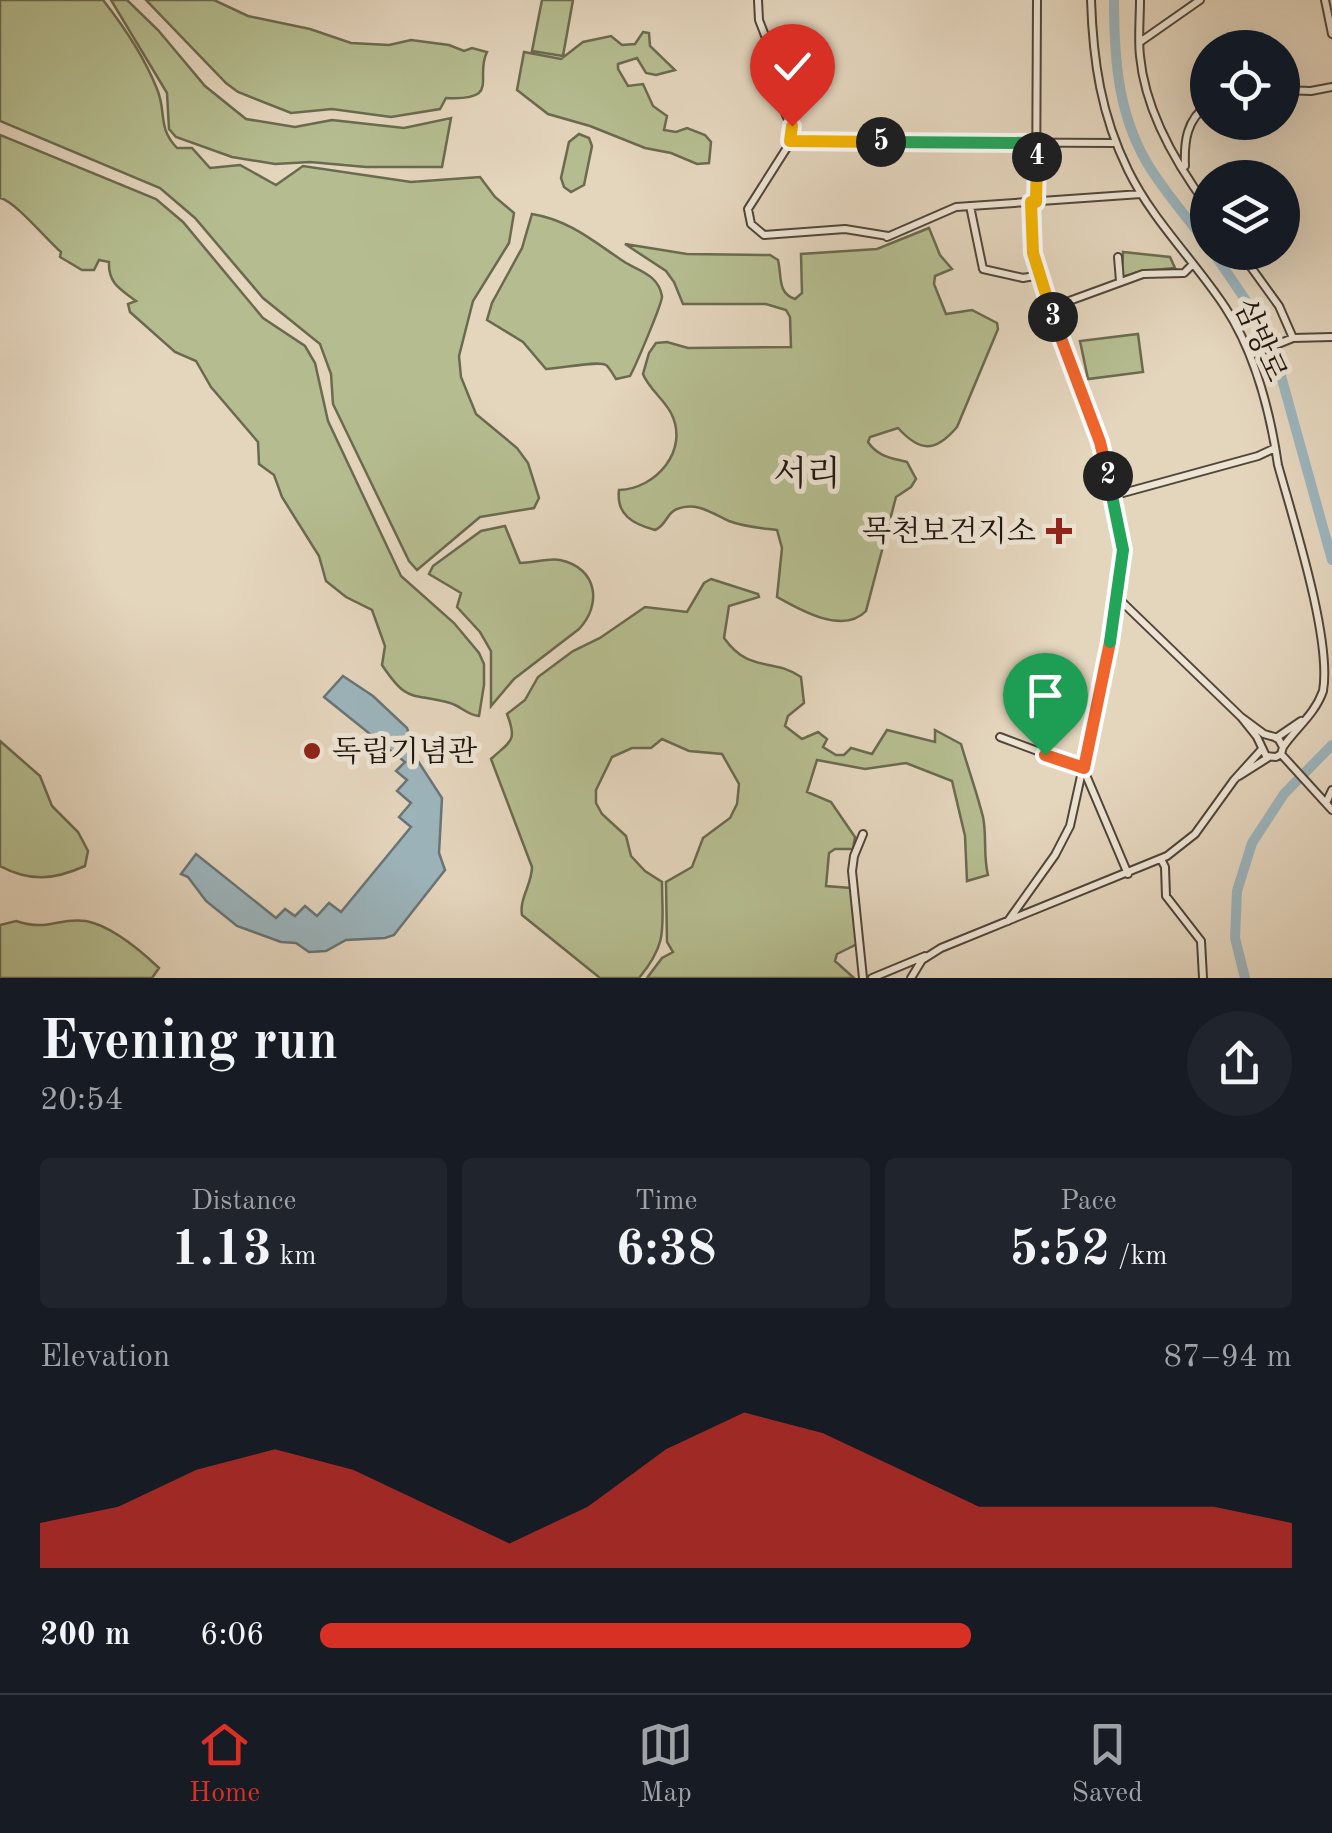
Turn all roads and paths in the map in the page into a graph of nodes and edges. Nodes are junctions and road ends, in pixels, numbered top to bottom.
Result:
1 (758, 0) edge
2 (1036, 0) edge
3 (1092, 0) edge
4 (1140, 0) edge
5 (1200, 0) edge
6 (1325, 0) edge
7 (1332, 34) edge
8 (1140, 42) junction
9 (1332, 87) edge
10 (1300, 91) edge
11 (1190, 128) edge
12 (790, 141) junction
13 (1037, 143) junction
14 (1116, 144) junction
15 (1186, 173) junction
16 (1190, 179) edge
17 (1141, 194) junction
18 (1034, 202) junction
19 (970, 206) junction
20 (1190, 260) edge
21 (1115, 261) dead end
22 (1190, 267) edge
23 (1198, 270) edge
24 (1253, 270) edge
25 (1040, 275) junction
26 (1120, 281) junction
27 (1050, 308) junction
28 (1332, 337) edge
29 (1292, 338) junction
30 (1251, 355) junction
31 (1275, 448) junction
32 (1258, 456) junction
33 (1278, 465) junction
34 (1112, 496) junction
35 (1118, 598) junction
36 (1241, 717) junction
37 (1307, 718) junction
38 (1000, 737) dead end
39 (1274, 737) junction
40 (1262, 747) junction
41 (1284, 754) junction
42 (1269, 757) junction
43 (1084, 768) junction
44 (1238, 776) junction
45 (1332, 790) edge
46 (1323, 801) junction
47 (1332, 810) edge
48 (863, 834) dead end
49 (1161, 860) junction
50 (1128, 874) junction
51 (1008, 920) junction
52 (931, 953) junction
53 (864, 978) edge
54 (872, 978) edge
55 (911, 978) edge
56 (1203, 978) edge

1 - 12 street
2 - 13 street
3 - 14 street, 삼방로
4 - 8 street
5 - 8 street
6 - 7 street
8 - 15 street
9 - 10 street
11 - 15 street
12 - 13 street
12 - 19 street
13 - 14 street
13 - 18 street
14 - 17 street, 삼방로
15 - 16 street
17 - 18 street
17 - 20 street, 삼방로
18 - 19 street
18 - 25 street
19 - 25 street
21 - 26 street
22 - 26 street
23 - 30 street, 삼방로
24 - 29 street
25 - 27 street
26 - 27 street
27 - 34 street
28 - 29 street
29 - 30 street
30 - 31 street, 삼방로
31 - 32 street
31 - 33 street, 삼방로
32 - 33 street
32 - 34 street
33 - 37 street, 삼방로
34 - 35 street
35 - 36 street
35 - 43 street
36 - 39 street
36 - 40 street
37 - 39 street
37 - 41 street, 삼방로
38 - 43 street
39 - 40 street
39 - 41 street
40 - 42 street
40 - 44 street
41 - 42 street
41 - 46 street
42 - 44 street
43 - 50 street
43 - 51 street
44 - 49 street
45 - 46 street
46 - 47 street
48 - 53 street
49 - 50 street
49 - 56 street
50 - 51 street
51 - 52 street
52 - 54 street
52 - 55 street

